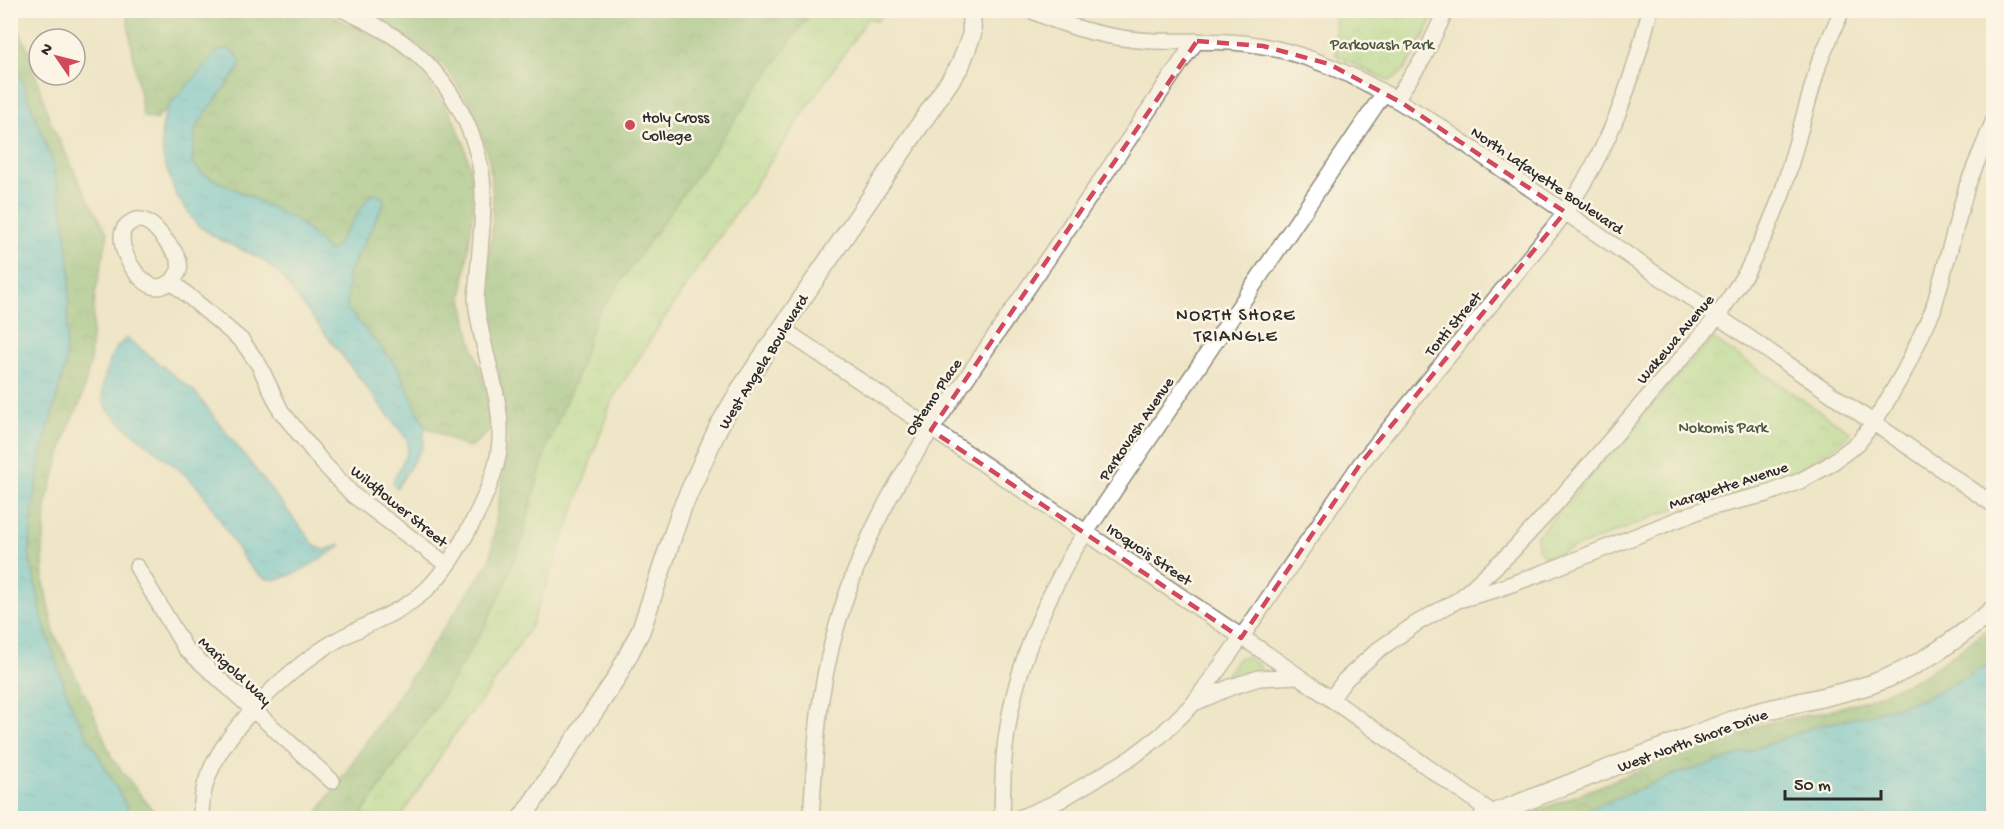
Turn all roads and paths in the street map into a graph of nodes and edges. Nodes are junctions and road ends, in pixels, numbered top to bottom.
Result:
1 (344, 10) edge
2 (971, 10) edge
3 (1030, 10) edge
4 (1446, 10) edge
5 (1650, 10) edge
6 (1842, 10) edge
7 (1197, 41) junction
8 (1390, 96) junction
9 (1994, 120) edge
10 (1565, 212) junction
11 (171, 282) junction
12 (1718, 316) junction
13 (781, 328) junction
14 (1873, 423) junction
15 (931, 429) junction
16 (1994, 505) edge
17 (1086, 532) junction
18 (446, 564) junction
19 (137, 567) dead end
20 (1458, 600) junction
21 (1994, 609) edge
22 (1241, 638) junction
23 (1298, 676) junction
24 (1331, 699) junction
25 (1194, 703) junction
26 (253, 711) junction
27 (332, 780) dead end
28 (1488, 816) edge
29 (201, 819) edge
30 (522, 819) edge
31 (811, 819) edge
32 (1002, 819) edge
33 (1019, 819) edge

1 - 18 street
2 - 13 street, West Angela Boulevard
3 - 7 street, North Lafayette Boulevard
4 - 8 street, Parkovash Avenue
5 - 10 street, Tonti Street
6 - 12 street, Wakewa Avenue
7 - 8 street, North Lafayette Boulevard
7 - 15 street, Ostemo Place
8 - 10 street, North Lafayette Boulevard
8 - 17 street, Parkovash Avenue
9 - 14 street, Marquette Avenue
10 - 12 street, North Lafayette Boulevard
10 - 22 street, Tonti Street
11 - 11 street
11 - 18 street, Wildflower Street
12 - 14 street, North Lafayette Boulevard
12 - 20 street, Wakewa Avenue
13 - 15 street, Iroquois Street
13 - 30 street, West Angela Boulevard
14 - 16 street, North Lafayette Boulevard
14 - 20 street, Marquette Avenue
15 - 17 street, Iroquois Street
15 - 31 street, Ostemo Place
17 - 22 street, Iroquois Street
17 - 32 street, Parkovash Avenue
18 - 26 street
19 - 26 street, Marigold Way
20 - 24 street, Marquette Avenue
21 - 28 street, West North Shore Drive
22 - 23 street, Iroquois Street
22 - 25 street
23 - 24 street, Iroquois Street
23 - 25 street
24 - 28 street, Iroquois Street
25 - 33 street
26 - 27 street, Marigold Way
26 - 29 street

